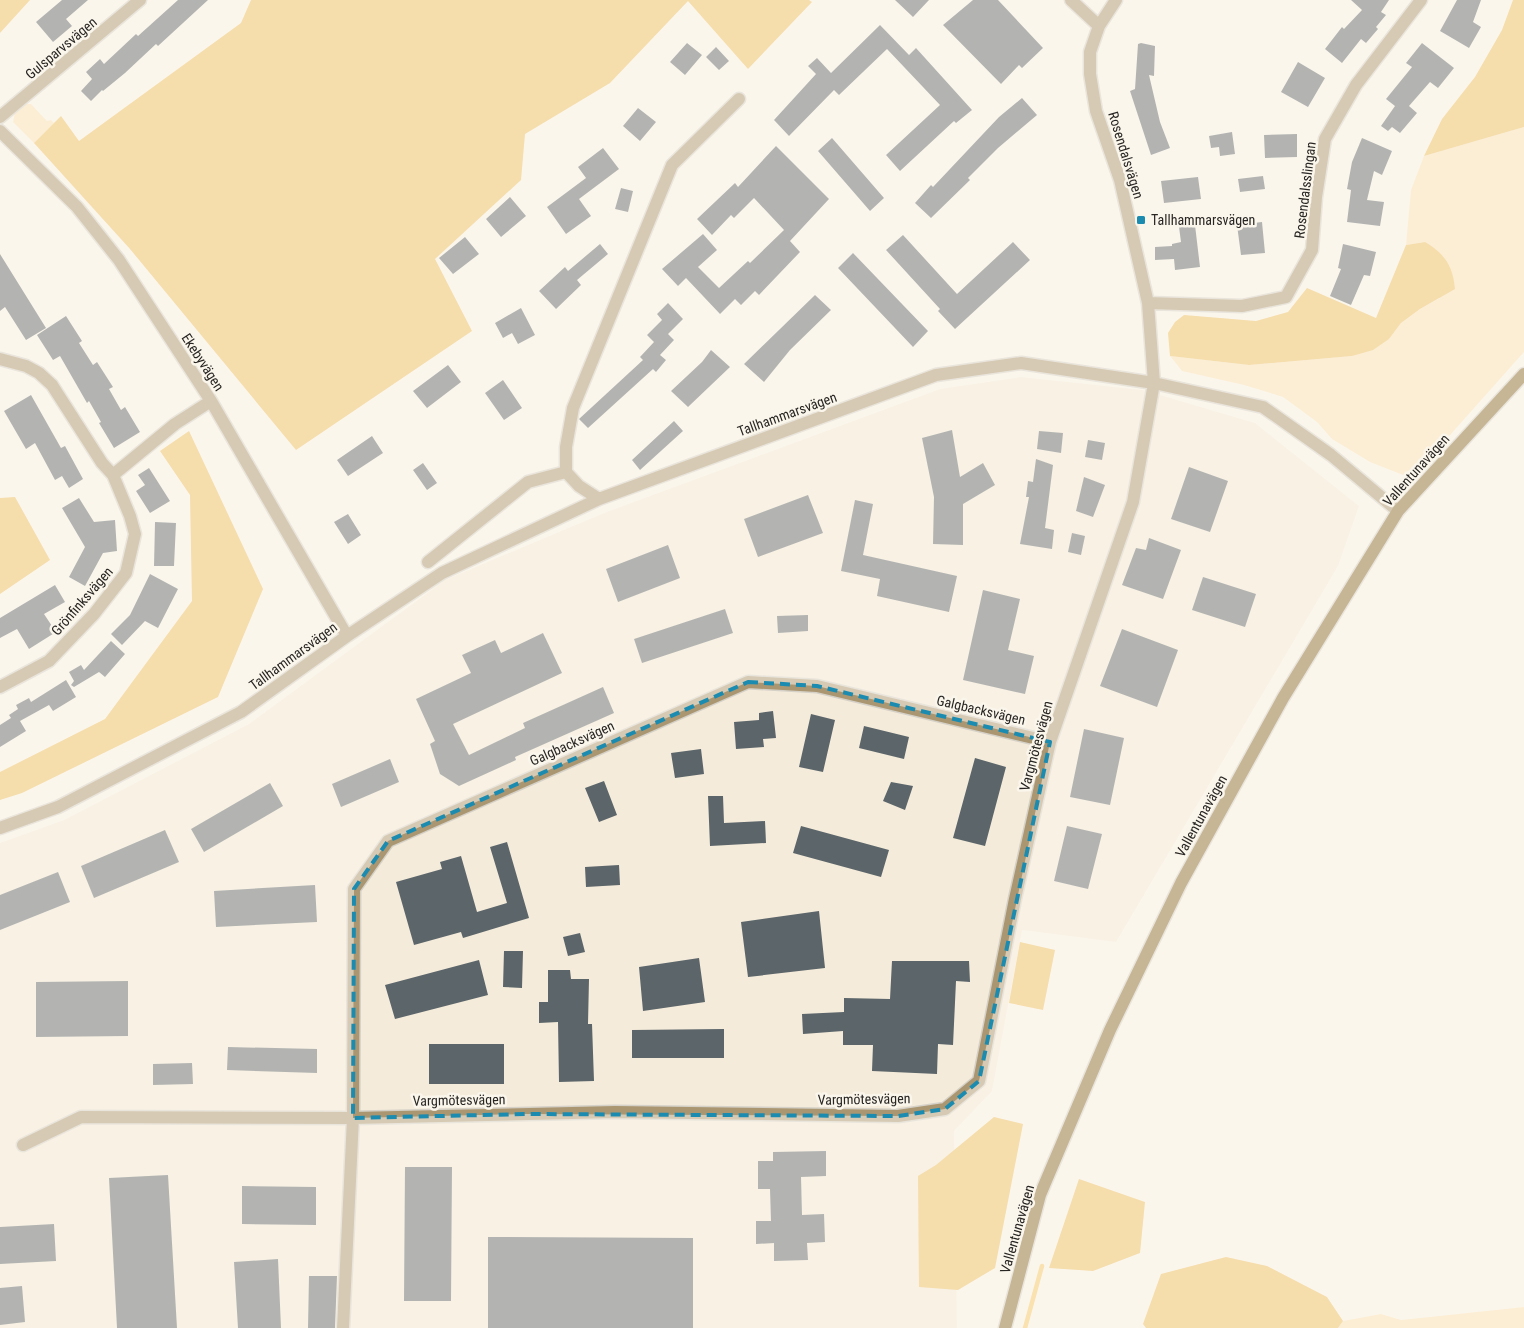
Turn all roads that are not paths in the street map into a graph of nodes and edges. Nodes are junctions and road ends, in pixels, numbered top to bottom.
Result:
1 (140, 0) edge
2 (1071, 0) edge
3 (1116, 0) edge
4 (1421, 0) edge
5 (1099, 26) junction
6 (739, 99) dead end
7 (0, 117) edge
8 (0, 131) edge
9 (1148, 303) junction
10 (0, 359) edge
11 (1524, 374) edge
12 (1154, 383) junction
13 (211, 401) junction
14 (566, 472) junction
15 (113, 475) junction
16 (599, 500) junction
17 (1398, 511) junction
18 (428, 562) dead end
19 (347, 636) junction
20 (0, 687) edge
21 (1050, 742) junction
22 (0, 828) edge
23 (353, 1118) junction
24 (23, 1145) dead end
25 (344, 1328) edge
26 (1005, 1328) edge

1 - 7 street, Gulsparvsvägen
2 - 5 street
3 - 5 street, Rosendalsvägen
4 - 9 street, Rosendalsslingan
5 - 9 street, Rosendalsvägen
6 - 14 street
8 - 13 street, Ekebyvägen
9 - 12 street, Rosendalsvägen
10 - 15 street, Grönfinksvägen
11 - 17 main road, Vallentunavägen
12 - 16 street, Tallhammarsvägen
12 - 17 street, Tallhammarsvägen
12 - 21 street, Vargmötesvägen
13 - 15 street
13 - 19 street, Ekebyvägen
14 - 16 street
14 - 18 street
15 - 20 street, Grönfinksvägen
16 - 19 street, Tallhammarsvägen
17 - 26 main road, Vallentunavägen
19 - 22 street, Tallhammarsvägen
21 - 23 street, Vargmötesvägen
21 - 23 street, Galgbacksvägen
23 - 24 street, Vargmötesvägen
23 - 25 street, Galgbacksvägen

